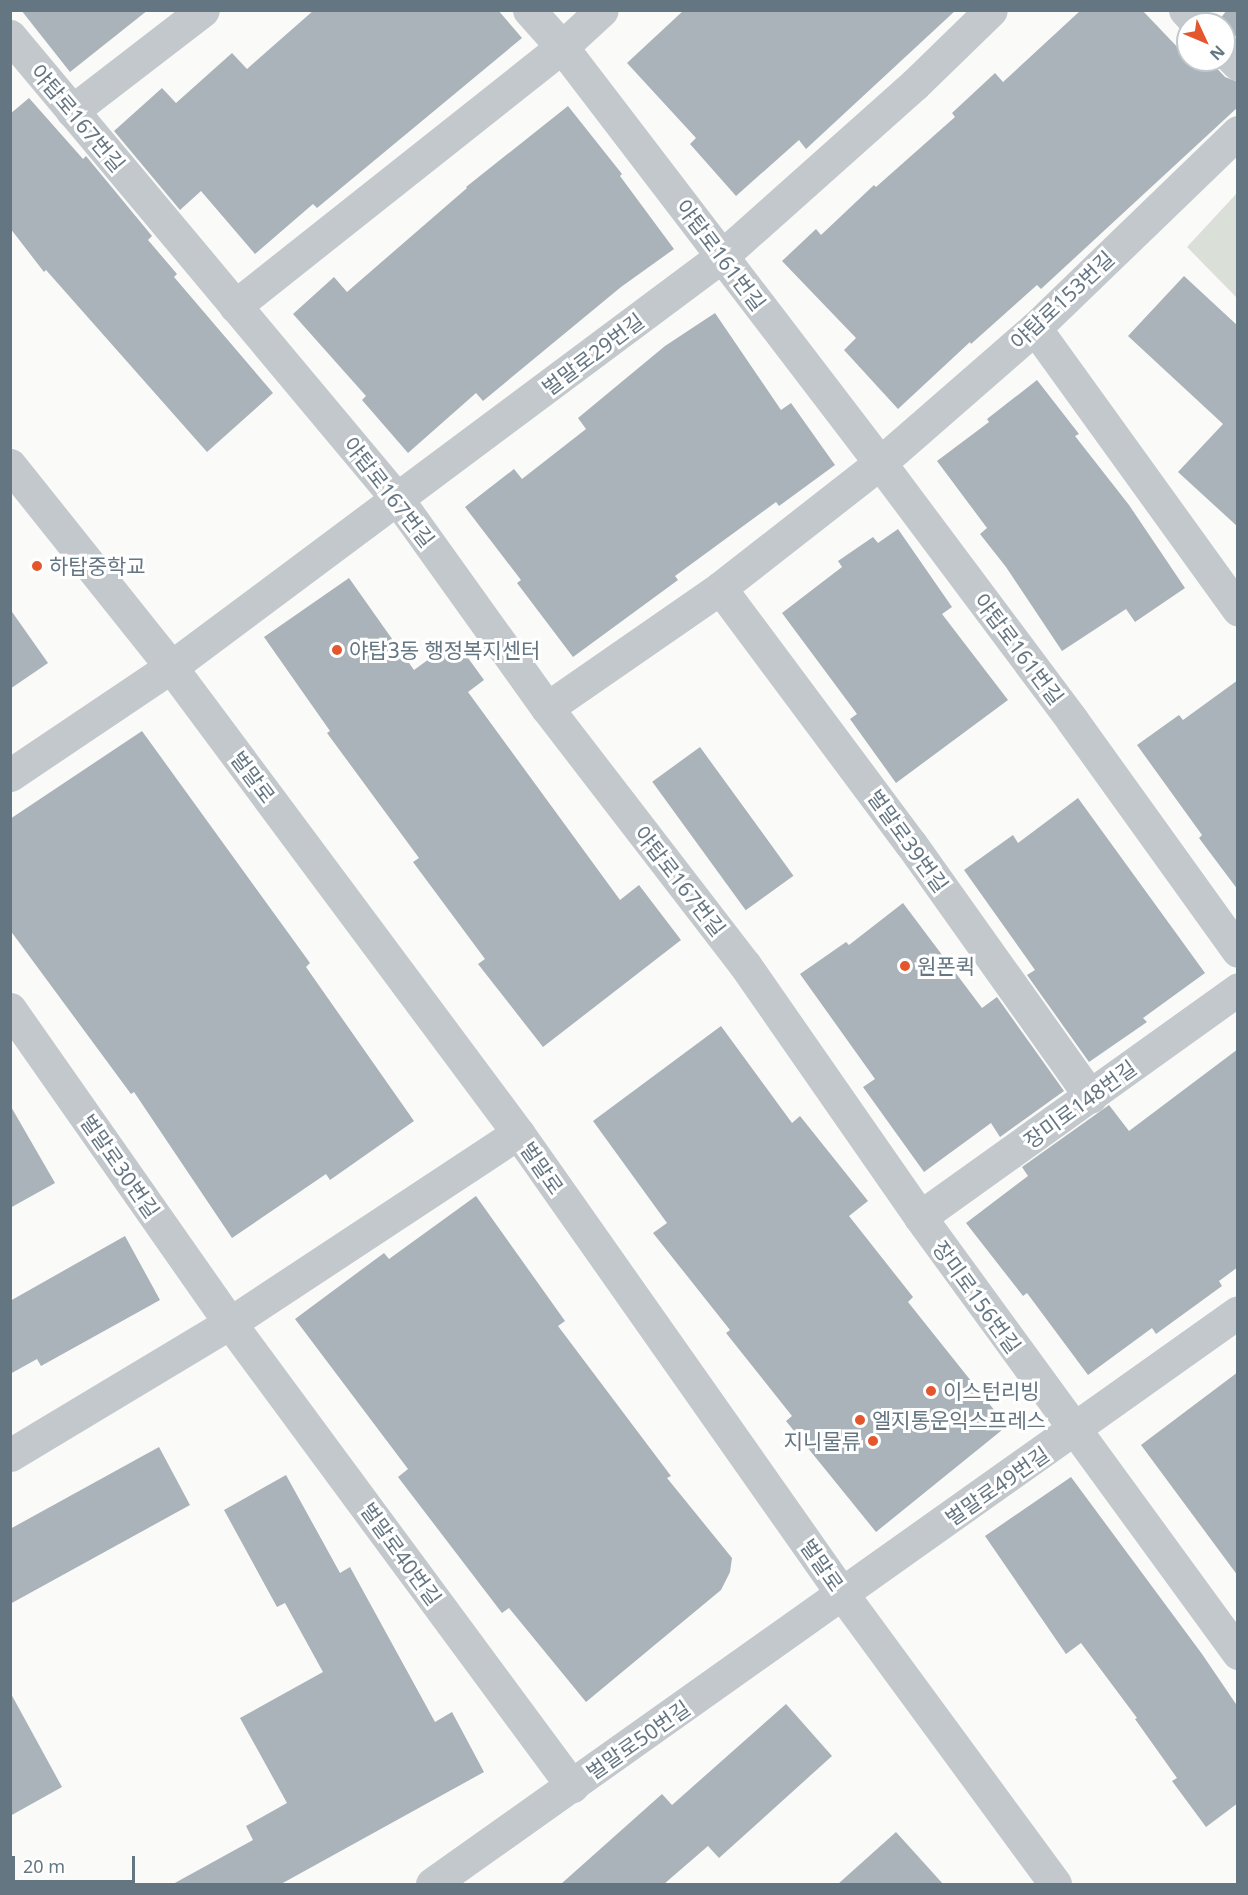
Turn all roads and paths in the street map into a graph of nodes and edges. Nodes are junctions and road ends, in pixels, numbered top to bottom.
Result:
1 (203, 10) edge
2 (529, 10) edge
3 (602, 10) edge
4 (991, 10) edge
5 (10, 36) edge
6 (562, 47) junction
7 (72, 111) junction
8 (1238, 132) edge
9 (722, 256) junction
10 (235, 306) junction
11 (1035, 328) junction
12 (880, 463) junction
13 (10, 465) edge
14 (398, 500) junction
15 (720, 588) junction
16 (1238, 609) edge
17 (171, 667) junction
18 (547, 708) junction
19 (10, 775) edge
20 (1238, 951) edge
21 (745, 965) joint
22 (1238, 989) edge
23 (10, 1009) edge
24 (1091, 1097) junction
25 (518, 1133) junction
26 (920, 1217) junction
27 (1238, 1312) edge
28 (230, 1323) junction
29 (1074, 1431) junction
30 (10, 1455) edge
31 (843, 1595) junction
32 (1234, 1640) edge
33 (572, 1786) junction
34 (432, 1884) edge
35 (1055, 1884) edge

1 - 7 street
2 - 6 street, 야탑로161번길
3 - 6 street
4 - 9 street, 벌말로29번길
5 - 7 street, 야탑로167번길
6 - 9 street, 야탑로161번길
6 - 10 street
7 - 10 street, 야탑로167번길
8 - 11 street, 야탑로153번길
9 - 12 street, 야탑로161번길
9 - 14 street, 벌말로29번길
10 - 14 street, 야탑로167번길
11 - 12 street, 야탑로153번길
11 - 16 street
12 - 15 street
12 - 20 street, 야탑로161번길
13 - 17 street, 벌말로
14 - 17 street, 벌말로29번길
14 - 18 street, 야탑로167번길
15 - 18 street
15 - 24 street, 벌말로39번길
17 - 19 street
17 - 25 street, 벌말로
18 - 21 street, 야탑로167번길
21 - 26 street, 장미로156번길
22 - 24 street, 장미로148번길
23 - 28 street, 벌말로30번길
24 - 26 street, 장미로148번길
25 - 28 street
25 - 31 street, 벌말로
26 - 29 street, 장미로156번길
27 - 29 street, 벌말로49번길
28 - 30 street
28 - 33 street, 벌말로40번길
29 - 31 street, 벌말로49번길
29 - 32 street, 장미로156번길
31 - 33 street, 벌말로50번길
31 - 35 street, 벌말로
33 - 34 street, 벌말로50번길

